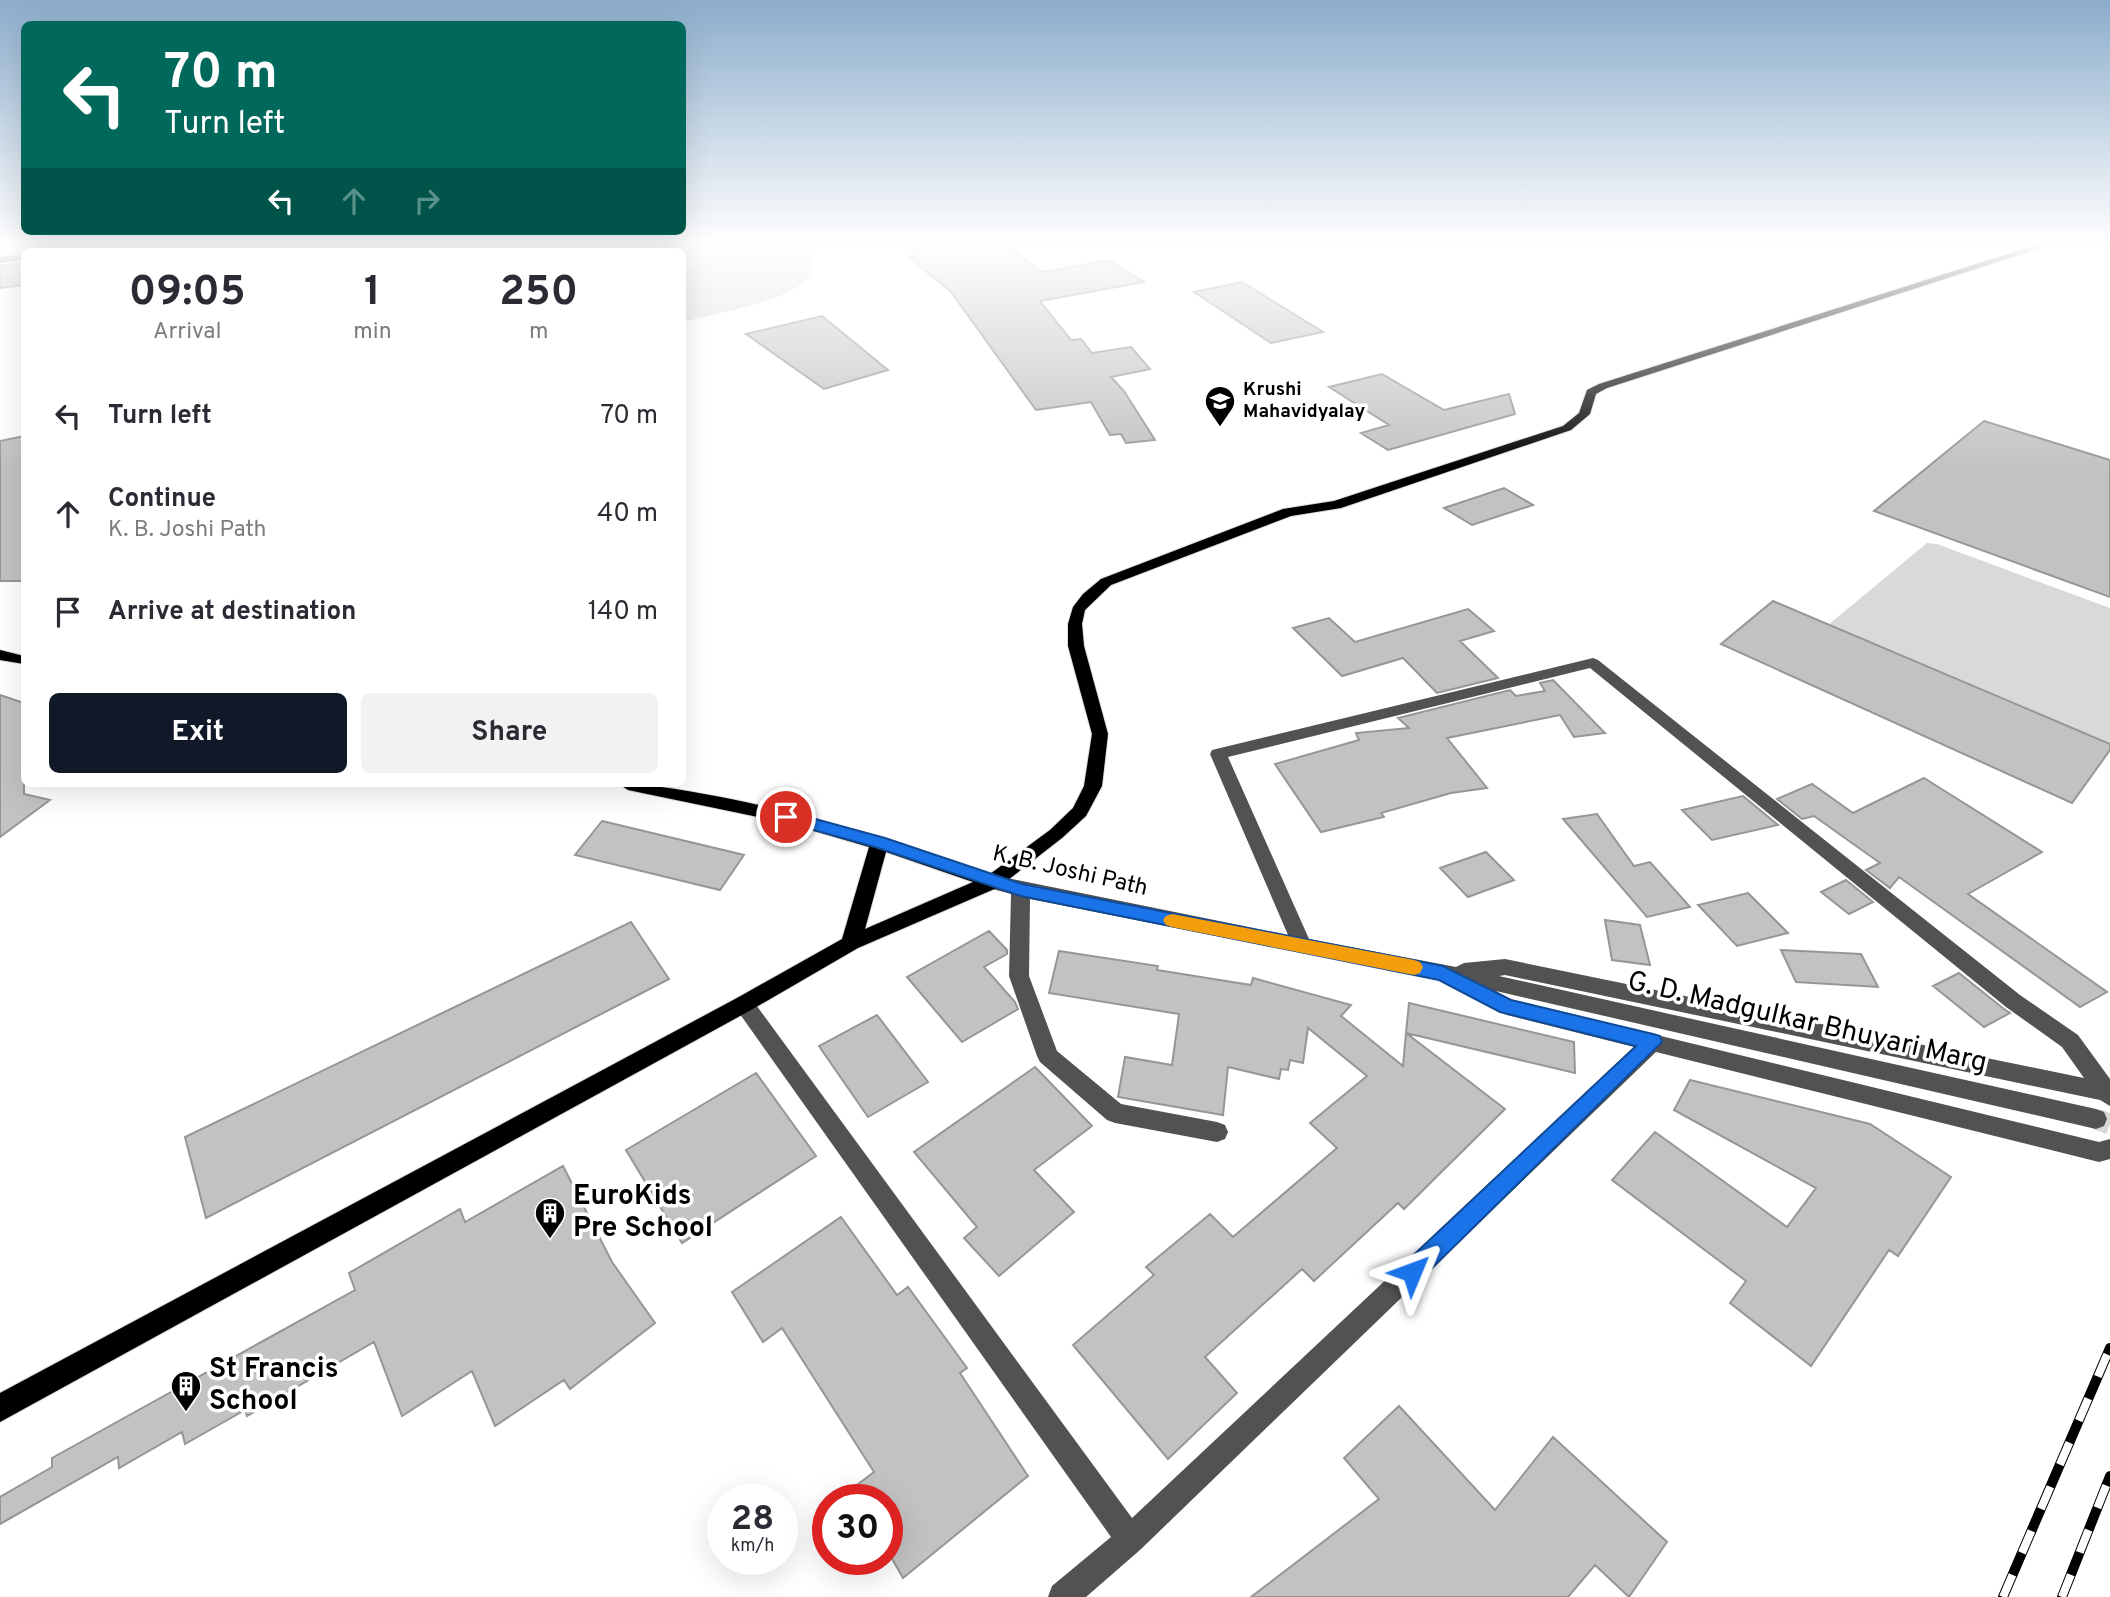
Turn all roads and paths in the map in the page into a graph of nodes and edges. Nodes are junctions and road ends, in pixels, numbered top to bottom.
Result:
1 (1815, 319) edge
2 (0, 655) edge
3 (21, 659) edge
4 (642, 787) edge
5 (879, 842) junction
6 (992, 881) junction
7 (1021, 890) junction
8 (851, 943) junction
9 (1303, 947) junction
10 (1443, 973) junction
11 (1506, 985) joint
12 (744, 1004) junction
13 (1653, 1042) junction
14 (2108, 1094) edge
15 (2096, 1119) tunnel mouth
16 (1217, 1132) dead end
17 (2110, 1149) edge
18 (0, 1408) edge
19 (1130, 1540) junction
20 (1063, 1597) edge

1 - 6 main road
2 - 3 main road
4 - 5 main road, K. B. Joshi Path
5 - 6 main road, K. B. Joshi Path
5 - 8 main road
6 - 7 street, K. B. Joshi Path
6 - 8 main road
7 - 9 street, K. B. Joshi Path
7 - 16 street
8 - 12 main road
9 - 10 street, K. B. Joshi Path
9 - 14 street
10 - 11 street, K. B. Joshi Path
10 - 13 street
10 - 14 street
11 - 15 street, G. D. Madgulkar Bhuyari Marg
12 - 18 main road
12 - 19 street
13 - 17 street
13 - 19 street
19 - 20 street

